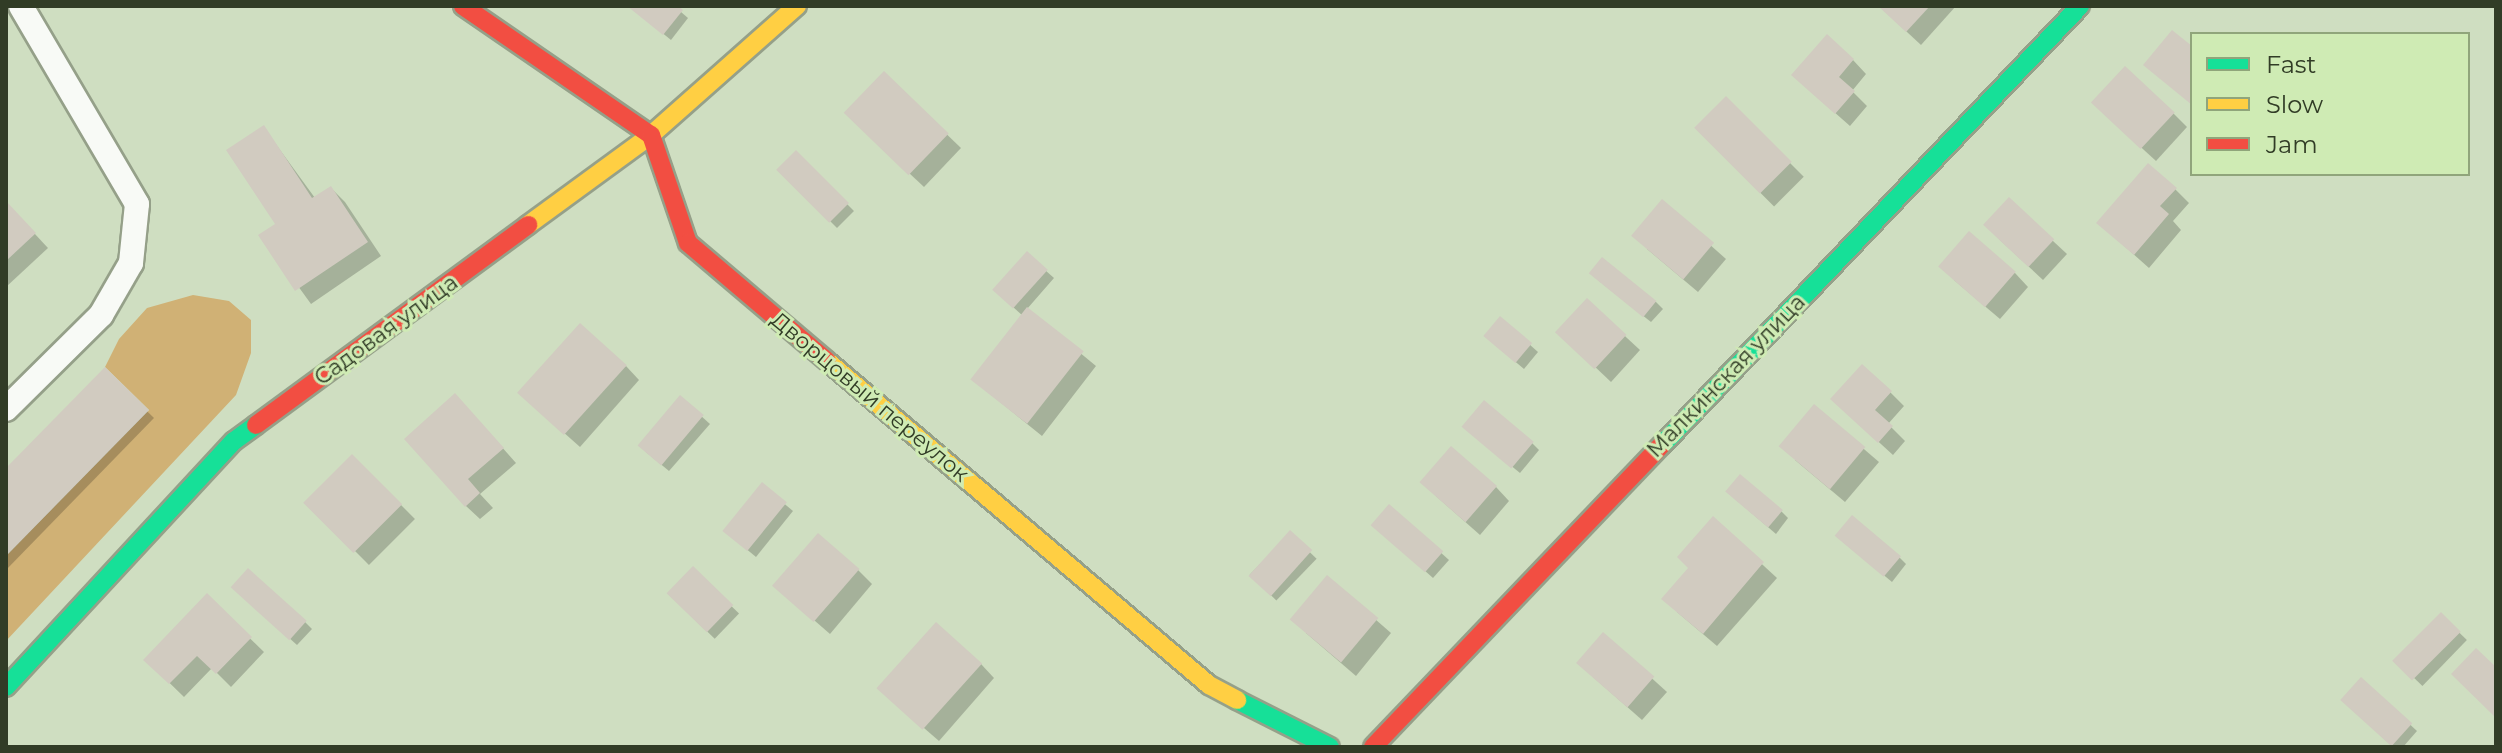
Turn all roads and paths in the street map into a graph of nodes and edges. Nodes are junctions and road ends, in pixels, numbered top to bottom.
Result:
1 (21, 6) edge
2 (463, 6) edge
3 (797, 6) edge
4 (2080, 6) edge
5 (651, 135) junction
6 (6, 409) edge
7 (6, 687) edge
8 (1330, 747) edge
9 (1373, 747) edge

1 - 6 lane
2 - 5 street
3 - 5 street, Садовая улица
4 - 9 street, Малкинская улица
5 - 7 street, Садовая улица
5 - 8 street, Дворцовый переулок

